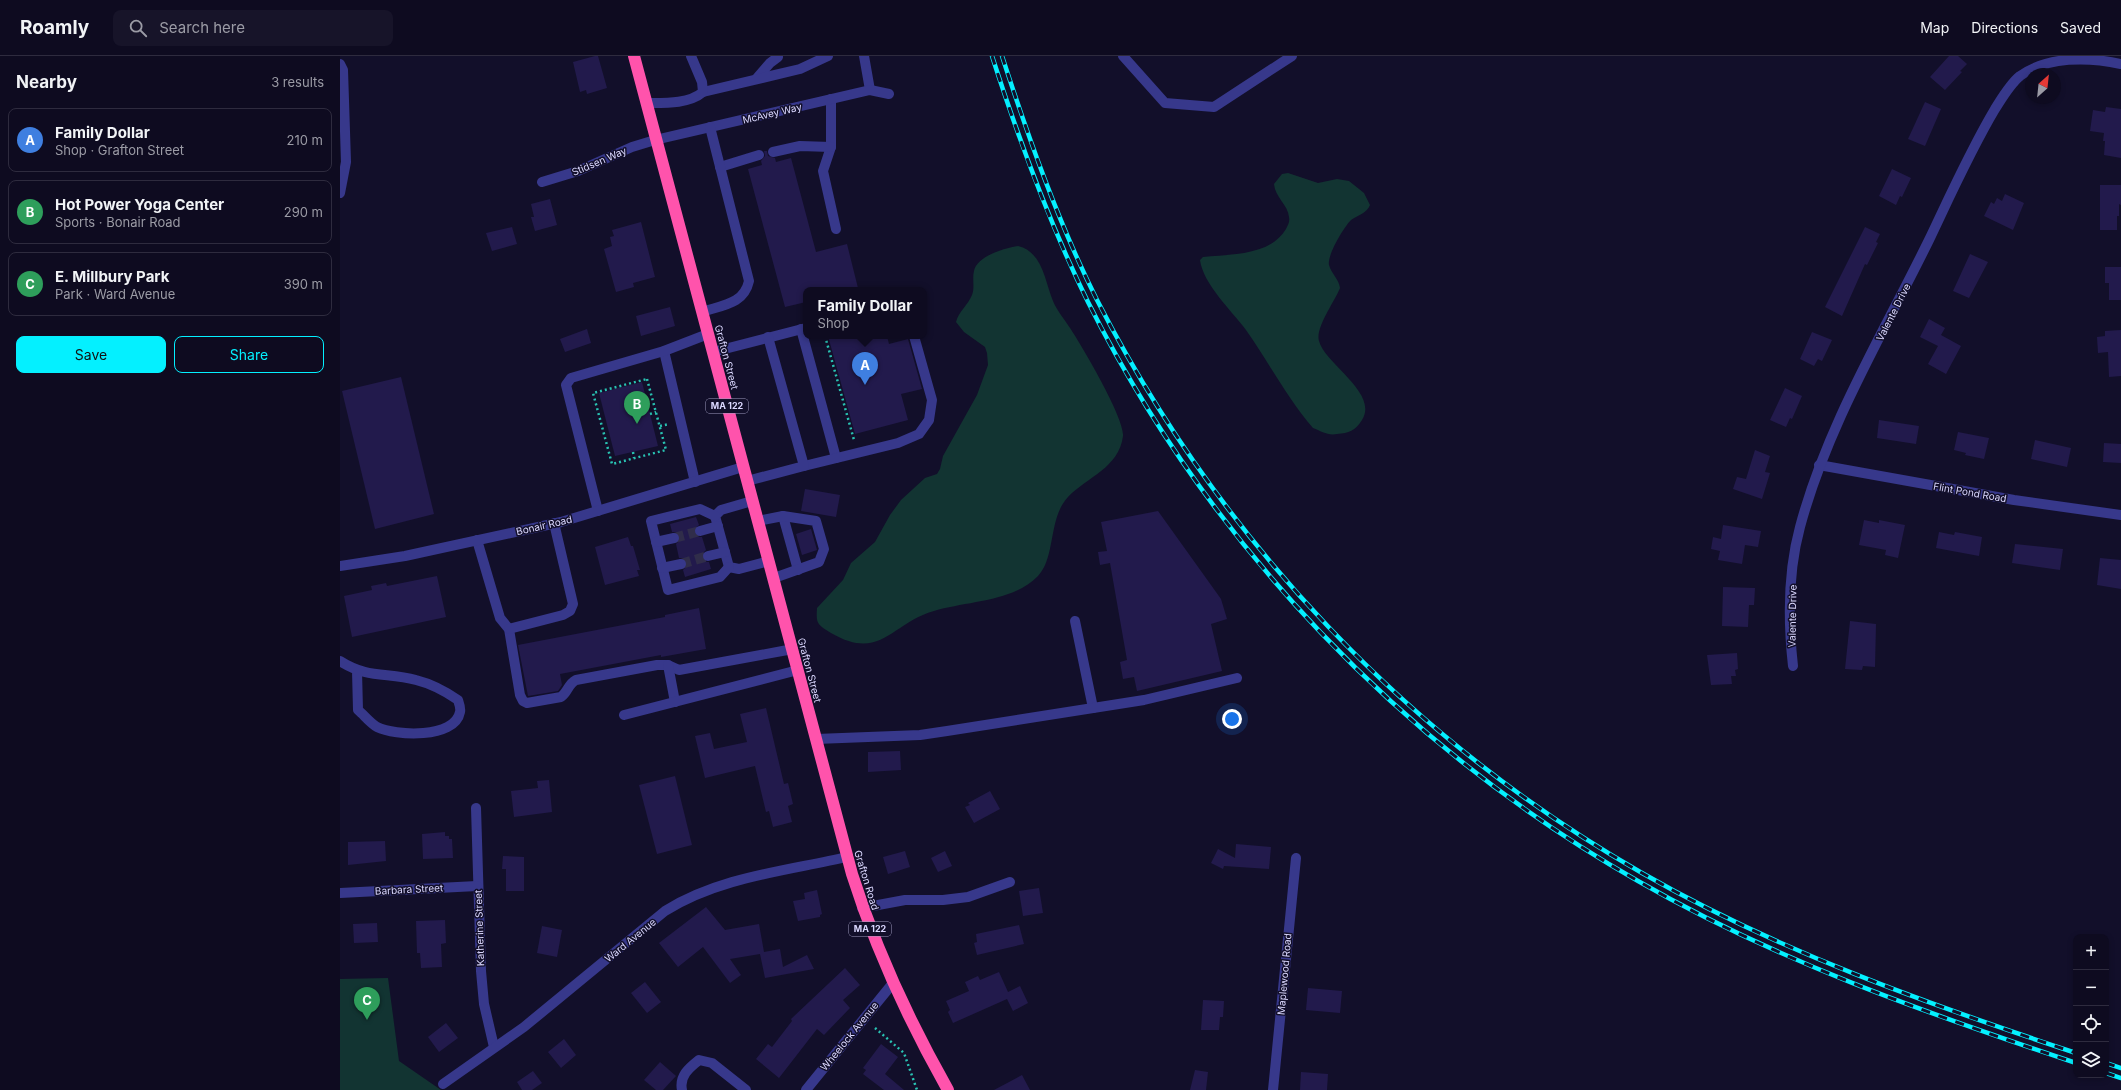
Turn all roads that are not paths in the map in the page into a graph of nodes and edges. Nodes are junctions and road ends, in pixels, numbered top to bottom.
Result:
1 (634, 56) edge
2 (691, 56) edge
3 (828, 56) edge
4 (864, 56) edge
5 (1122, 56) edge
6 (1292, 56) edge
7 (778, 57) dead end
8 (340, 64) edge
9 (2121, 64) edge
10 (757, 78) junction
11 (870, 90) junction
12 (703, 92) junction
13 (889, 94) dead end
14 (831, 99) junction
15 (647, 103) junction
16 (710, 127) junction
17 (655, 140) junction
18 (831, 147) junction
19 (773, 152) dead end
20 (759, 155) dead end
21 (720, 167) junction
22 (542, 182) dead end
23 (340, 193) edge
24 (836, 229) dead end
25 (702, 312) junction
26 (803, 328) edge
27 (708, 334) junction
28 (768, 337) junction
29 (807, 339) edge
30 (915, 339) edge
31 (664, 351) junction
32 (713, 352) junction
33 (836, 458) junction
34 (1819, 464) junction
35 (804, 466) junction
36 (743, 467) junction
37 (747, 481) junction
38 (695, 482) junction
39 (752, 500) junction
40 (598, 511) junction
41 (2121, 515) edge
42 (715, 516) junction
43 (783, 516) junction
44 (758, 521) junction
45 (554, 524) junction
46 (718, 526) junction
47 (700, 531) tunnel mouth
48 (674, 538) tunnel mouth
49 (478, 540) junction
50 (656, 542) junction
51 (725, 552) junction
52 (708, 556) tunnel mouth
53 (769, 561) junction
54 (681, 564) tunnel mouth
55 (340, 566) edge
56 (729, 567) junction
57 (662, 568) junction
58 (798, 570) junction
59 (774, 578) junction
60 (1075, 621) dead end
61 (509, 629) junction
62 (792, 649) junction
63 (340, 661) edge
64 (668, 665) junction
65 (1792, 666) dead end
66 (798, 670) junction
67 (357, 671) junction
68 (1237, 678) dead end
69 (675, 702) junction
70 (1093, 708) junction
71 (624, 715) dead end
72 (816, 739) junction
73 (821, 757) joint
74 (476, 808) dead end
75 (847, 857) junction
76 (1296, 858) dead end
77 (1010, 882) dead end
78 (477, 886) junction
79 (340, 893) edge
80 (862, 908) junction
81 (893, 983) junction
82 (494, 1047) junction
83 (443, 1084) dead end
84 (682, 1090) edge
85 (746, 1090) edge
86 (806, 1090) edge
87 (948, 1090) edge
88 (1273, 1090) edge

1 - 15 highway, Grafton Street / MA 122
2 - 12 street
3 - 10 street
4 - 11 street
5 - 6 street
7 - 10 street
8 - 23 street
9 - 34 street, Valente Drive
10 - 12 street
11 - 13 street, McAvey Way
11 - 14 street, McAvey Way
12 - 15 street
14 - 16 street, McAvey Way
14 - 18 street
15 - 17 highway, Grafton Street / MA 122
16 - 17 street, McAvey Way
16 - 21 street
17 - 22 street, Stidsen Way
17 - 25 highway, Grafton Street / MA 122
18 - 19 street
18 - 24 street
20 - 21 street
21 - 25 street
25 - 27 highway, Grafton Street / MA 122
26 - 28 street
27 - 31 street
27 - 32 highway, Grafton Street / MA 122
28 - 32 street
28 - 35 street
29 - 33 street
30 - 33 street
31 - 38 street
31 - 40 street
32 - 36 highway, Grafton Street / MA 122
33 - 35 street
34 - 41 street, Flint Pond Road
34 - 65 street, Valente Drive
35 - 37 street
36 - 37 highway, Grafton Street / MA 122
36 - 38 street, Bonair Road
37 - 39 highway, Grafton Street / MA 122
38 - 40 street, Bonair Road
39 - 42 street
39 - 44 highway, Grafton Street / MA 122
40 - 45 street, Bonair Road
42 - 46 street
42 - 50 street
43 - 44 street
43 - 58 street
43 - 58 street
44 - 53 highway, Grafton Street / MA 122
45 - 49 street, Bonair Road
45 - 61 street
46 - 47 street
46 - 51 street
48 - 50 street
49 - 55 street, Bonair Road
49 - 61 street
50 - 57 street
51 - 52 street
51 - 56 street
53 - 56 street
53 - 59 highway, Grafton Street / MA 122
54 - 57 street
56 - 57 street
58 - 59 street
59 - 62 highway, Grafton Street / MA 122
60 - 70 street
61 - 64 street
62 - 64 street
62 - 66 highway, Grafton Street / MA 122
63 - 67 street
64 - 69 street
66 - 69 street
66 - 72 highway, Grafton Street / MA 122
67 - 67 street
68 - 70 street
69 - 71 street
70 - 72 street
72 - 73 highway, Grafton Street / MA 122
73 - 75 highway, Grafton Road / MA 122
74 - 78 street, Katherine Street
75 - 80 highway, Grafton Road / MA 122
75 - 82 street, Ward Avenue
76 - 88 street, Maplewood Road
77 - 80 street
78 - 79 street, Barbara Street
78 - 82 street, Katherine Street
80 - 81 highway, Grafton Road / MA 122
81 - 86 street, Wheelock Avenue
81 - 87 highway, Grafton Road / MA 122
82 - 83 street, Ward Avenue
84 - 85 street

